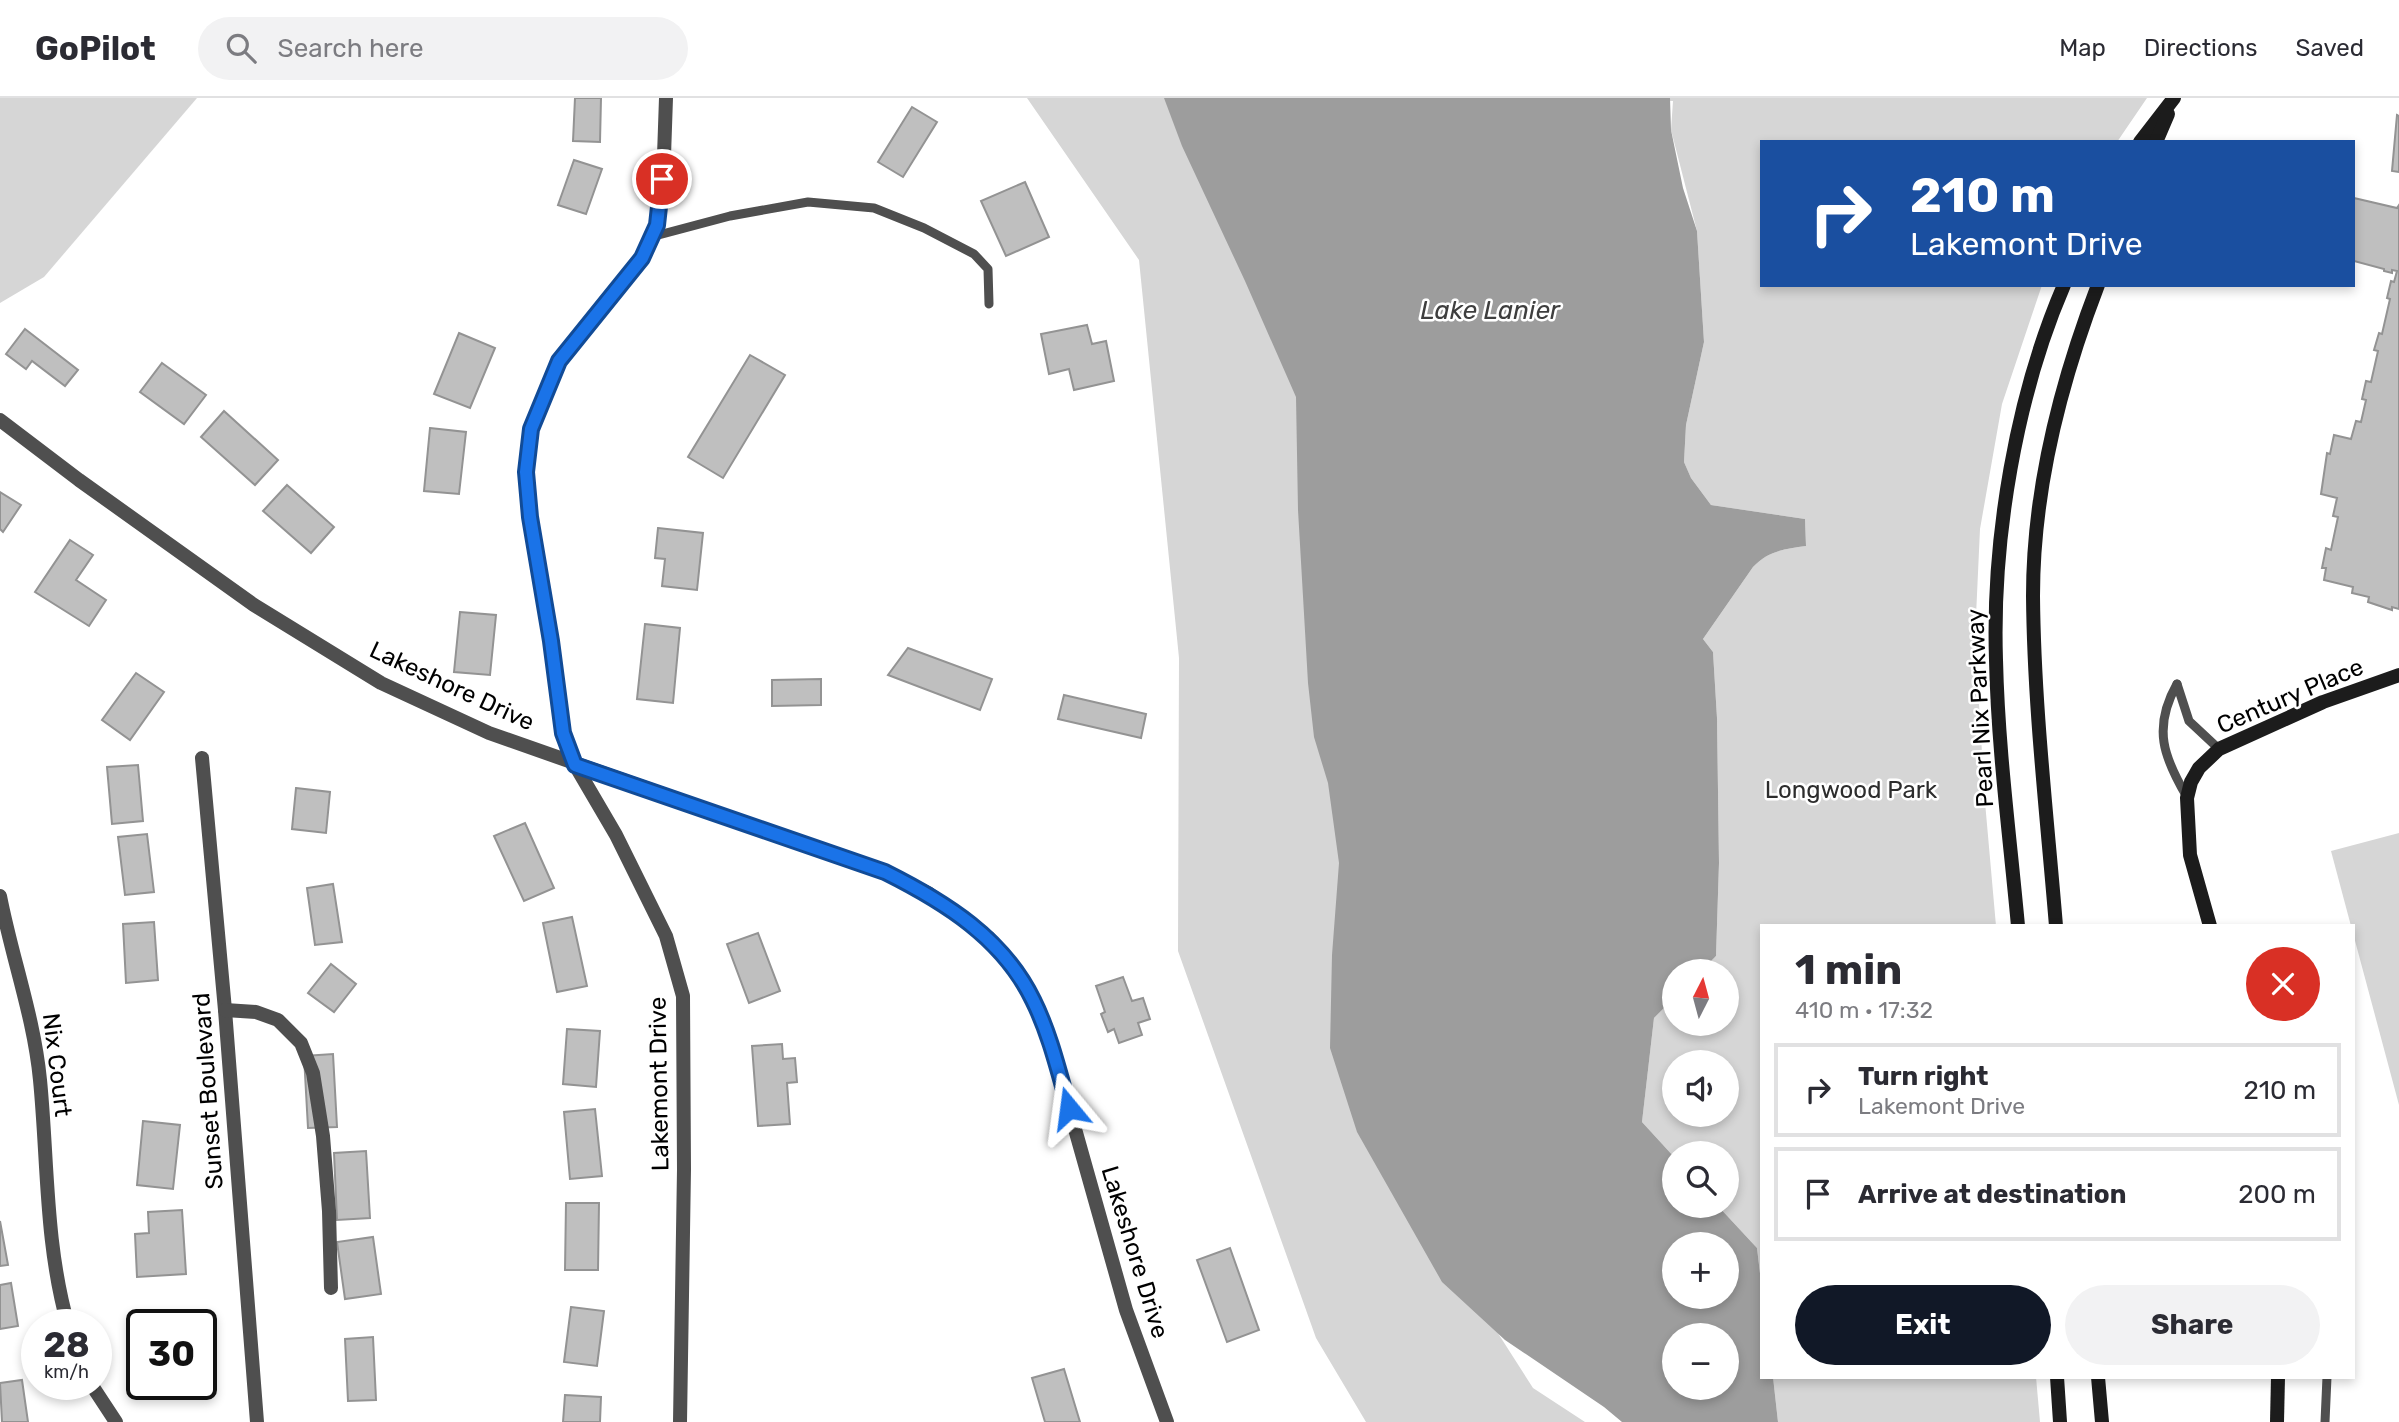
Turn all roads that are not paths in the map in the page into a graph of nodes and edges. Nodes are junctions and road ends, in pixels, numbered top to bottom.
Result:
1 (667, 98) edge
2 (2175, 98) edge
3 (2142, 140) edge
4 (2157, 140) edge
5 (651, 237) junction
6 (2063, 287) edge
7 (2097, 287) edge
8 (989, 304) dead end
9 (0, 420) edge
10 (2399, 675) edge
11 (2219, 749) junction
12 (202, 758) dead end
13 (575, 765) junction
14 (2187, 798) junction
15 (0, 897) edge
16 (2018, 924) edge
17 (2056, 924) edge
18 (2209, 924) edge
19 (225, 1010) junction
20 (331, 1288) dead end
21 (64, 1309) edge
22 (2057, 1379) edge
23 (2098, 1379) edge
24 (2278, 1379) edge
25 (2327, 1379) edge
26 (101, 1400) edge
27 (116, 1422) edge
28 (257, 1422) edge
29 (680, 1422) edge
30 (1167, 1422) edge
31 (2060, 1422) edge
32 (2102, 1422) edge
33 (2277, 1422) edge
34 (2325, 1422) edge

1 - 5 street, Lakemont Drive
2 - 3 street
2 - 4 street
5 - 8 lane
5 - 13 street, Lakemont Drive
6 - 16 street, Pearl Nix Parkway
7 - 17 street
9 - 13 street, Lakeshore Drive
10 - 11 street, Century Place
11 - 14 street, Century Place
11 - 14 lane
12 - 19 street, Sunset Boulevard
13 - 29 street, Lakemont Drive
13 - 30 street, Lakeshore Drive
14 - 18 street, Century Place
15 - 21 street, Nix Court
19 - 20 street
19 - 28 street, Sunset Boulevard
22 - 31 street
23 - 32 street
24 - 33 street
25 - 34 lane
26 - 27 street

